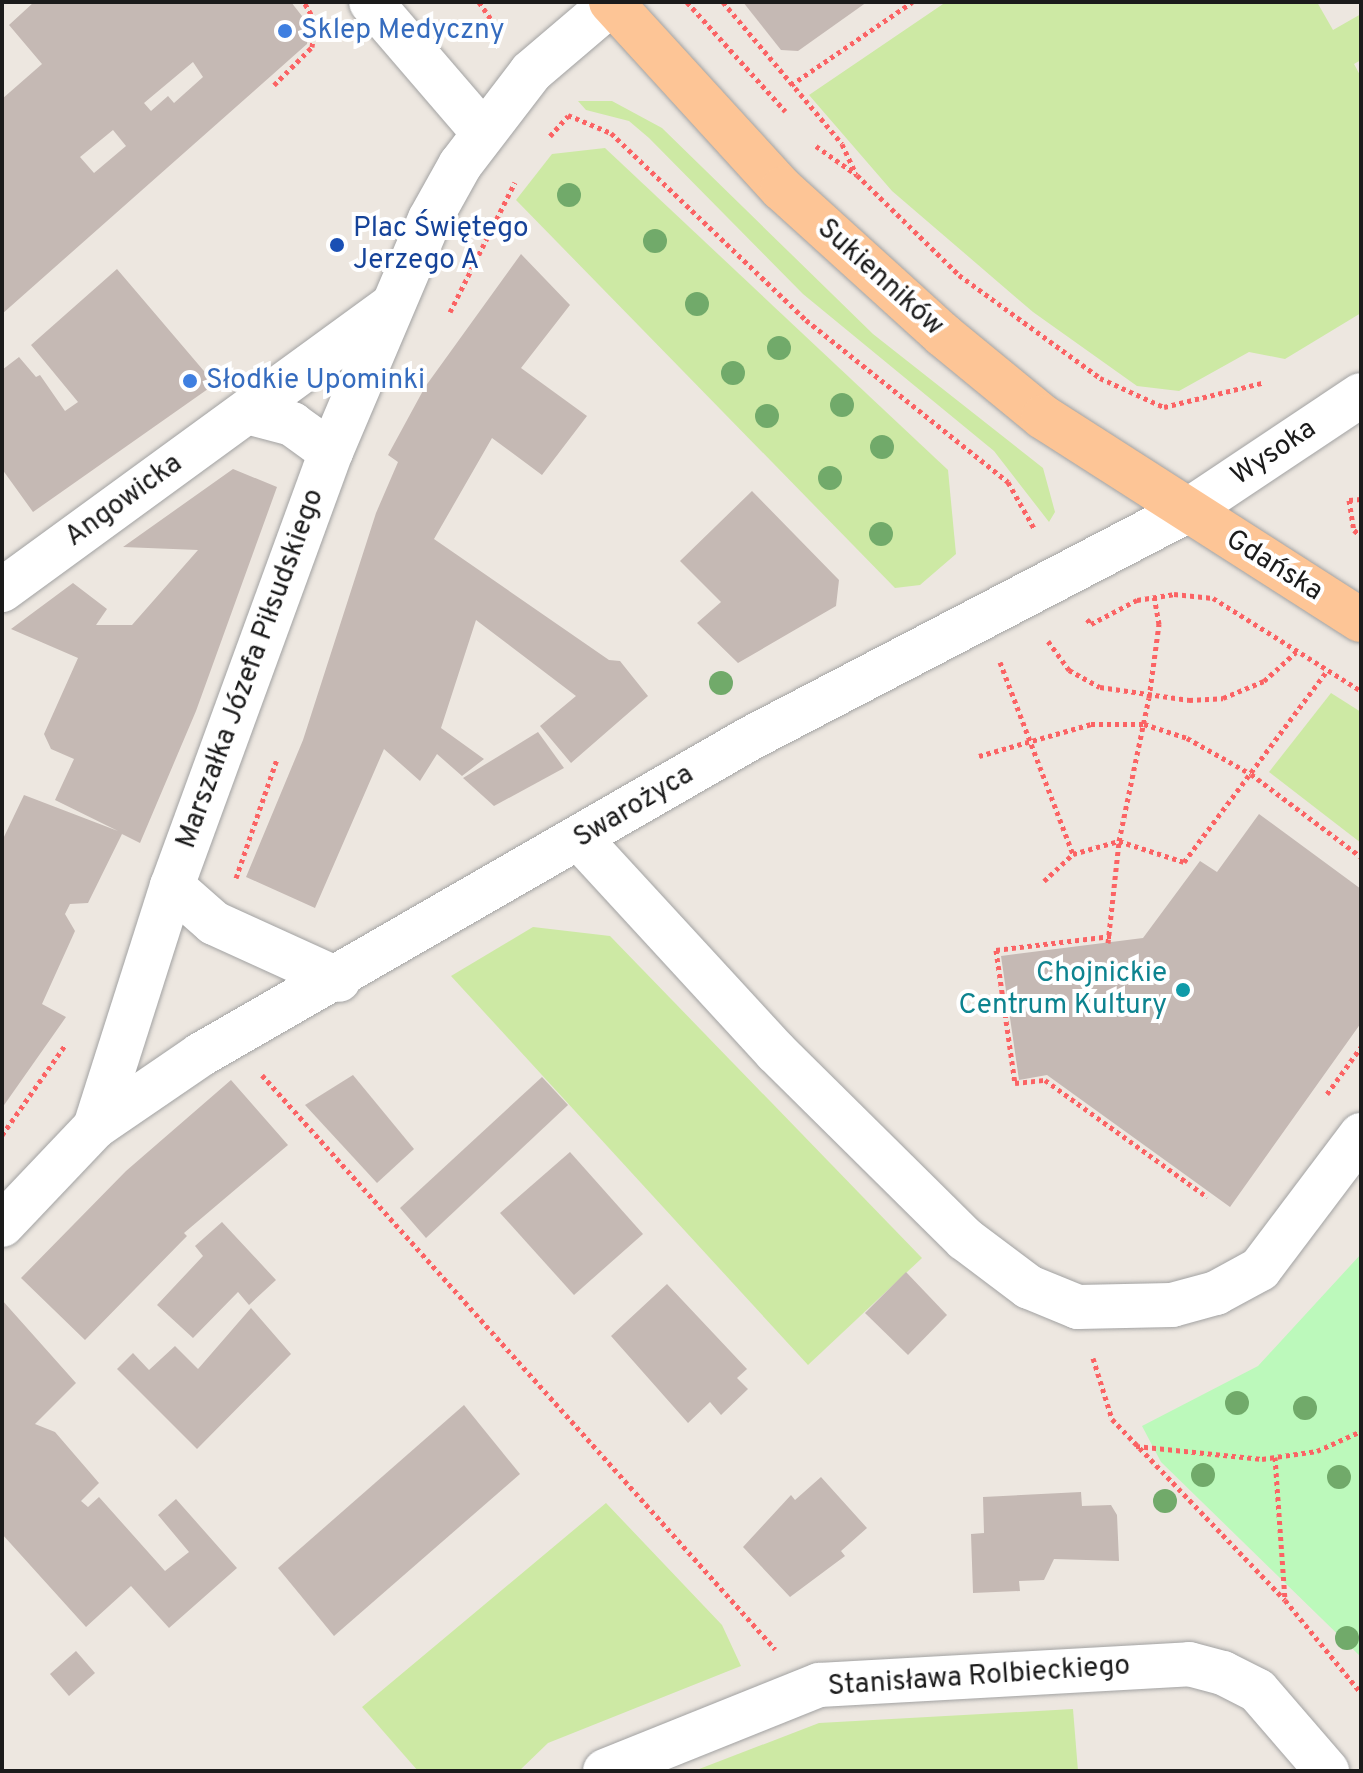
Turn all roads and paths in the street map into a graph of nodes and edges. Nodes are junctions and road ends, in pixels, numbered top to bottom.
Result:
1 (304, 2) edge
2 (371, 2) edge
3 (479, 2) edge
4 (612, 2) edge
5 (687, 2) edge
6 (723, 2) edge
7 (912, 2) edge
8 (483, 10) dead end
9 (274, 85) dead end
10 (791, 85) junction
11 (568, 116) dead end
12 (796, 124) dead end
13 (483, 132) junction
14 (806, 135) dead end
15 (857, 175) junction
16 (390, 307) junction
17 (1262, 383) dead end
18 (1361, 395) edge
19 (247, 412) junction
20 (331, 452) junction
21 (1361, 499) edge
22 (1187, 511) junction
23 (1035, 530) dead end
24 (1361, 536) edge
25 (2, 590) edge
26 (1154, 597) junction
27 (1079, 608) dead end
28 (1361, 620) edge
29 (1038, 628) dead end
30 (995, 650) dead end
31 (1296, 652) junction
32 (1327, 671) junction
33 (1361, 691) edge
34 (1149, 698) junction
35 (1144, 724) junction
36 (1032, 739) junction
37 (281, 745) dead end
38 (979, 756) dead end
39 (1251, 774) junction
40 (580, 839) junction
41 (1119, 841) junction
42 (1073, 854) junction
43 (1361, 857) edge
44 (1044, 881) dead end
45 (172, 886) junction
46 (241, 937) junction
47 (339, 980) junction
48 (1361, 1047) edge
49 (259, 1071) dead end
50 (1325, 1097) dead end
51 (95, 1127) junction
52 (1361, 1135) edge
53 (1207, 1197) dead end
54 (2, 1225) edge
55 (1078, 1307) junction
56 (1361, 1431) edge
57 (1136, 1446) junction
58 (1275, 1457) junction
59 (1285, 1600) junction
60 (810, 1689) junction
61 (1361, 1693) edge
62 (605, 1771) edge
63 (1327, 1771) edge

1 - 9 path
2 - 13 street
3 - 8 path
4 - 13 street, Marszałka Józefa Piłsudskiego
4 - 22 main road, Sukienników
5 - 12 path
6 - 10 path
7 - 10 path
10 - 15 path
11 - 23 path
13 - 16 street, Marszałka Józefa Piłsudskiego
14 - 15 path
15 - 17 path
16 - 19 street, Angowicka
16 - 20 street, Marszałka Józefa Piłsudskiego
18 - 22 street, Wysoka
19 - 20 street
19 - 25 street, Angowicka
20 - 45 street, Marszałka Józefa Piłsudskiego
21 - 24 path
22 - 28 main road, Gdańska
22 - 40 street, Swarożyca
26 - 27 path
26 - 31 path
26 - 34 path
29 - 34 path
30 - 36 path
31 - 32 path
31 - 34 path
32 - 33 path
32 - 39 path
34 - 35 path
35 - 36 path
35 - 39 path
35 - 41 path
36 - 38 path
36 - 42 path
37 - 46 path
39 - 41 path
39 - 43 path
40 - 47 street, Swarożyca
40 - 55 street
41 - 42 path
41 - 53 path
42 - 44 path
45 - 46 street, Marszałka Józefa Piłsudskiego
45 - 51 street, Marszałka Józefa Piłsudskiego
46 - 47 street, Marszałka Józefa Piłsudskiego
47 - 51 street, Swarożyca
48 - 50 path
49 - 60 path
51 - 54 street, Marszałka Józefa Piłsudskiego
52 - 55 street
55 - 57 path
56 - 58 path
57 - 58 path
57 - 59 path
58 - 59 path
59 - 61 path
60 - 62 street, Stanisława Rolbieckiego
60 - 63 street, Stanisława Rolbieckiego

